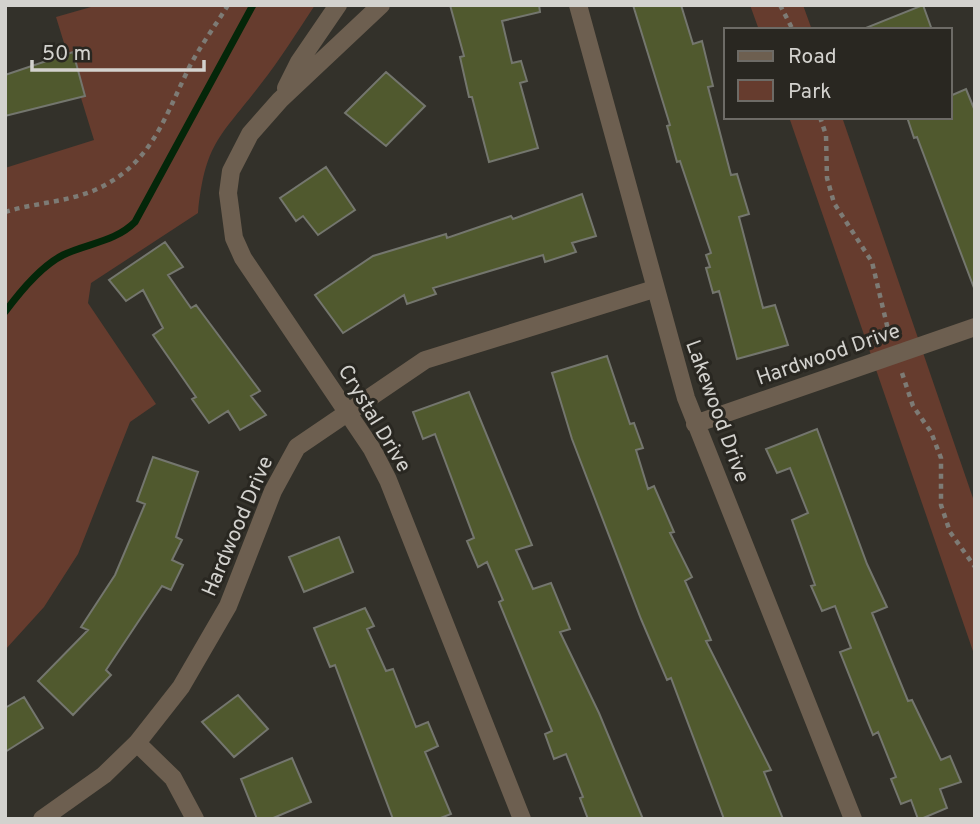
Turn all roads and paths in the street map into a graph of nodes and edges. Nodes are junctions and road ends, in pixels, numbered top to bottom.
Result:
1 (228, 5) edge
2 (338, 5) edge
3 (380, 5) edge
4 (578, 5) edge
5 (780, 5) edge
6 (792, 28) edge
7 (280, 100) junction
8 (5, 212) edge
9 (654, 289) junction
10 (975, 327) edge
11 (347, 412) junction
12 (695, 424) junction
13 (137, 743) junction
14 (41, 819) edge
15 (195, 819) edge
16 (522, 819) edge
17 (853, 819) edge

1 - 8 path
2 - 7 street, Crystal Drive
3 - 7 street, Crystal Drive
4 - 9 street, Lakewood Drive
5 - 6 path
7 - 11 street, Crystal Drive
9 - 11 street, Hardwood Drive
9 - 12 street, Lakewood Drive
10 - 12 street, Hardwood Drive
11 - 13 street, Hardwood Drive
11 - 16 street, Crystal Drive
12 - 17 street, Lakewood Drive
13 - 14 street, Hardwood Drive
13 - 15 street

